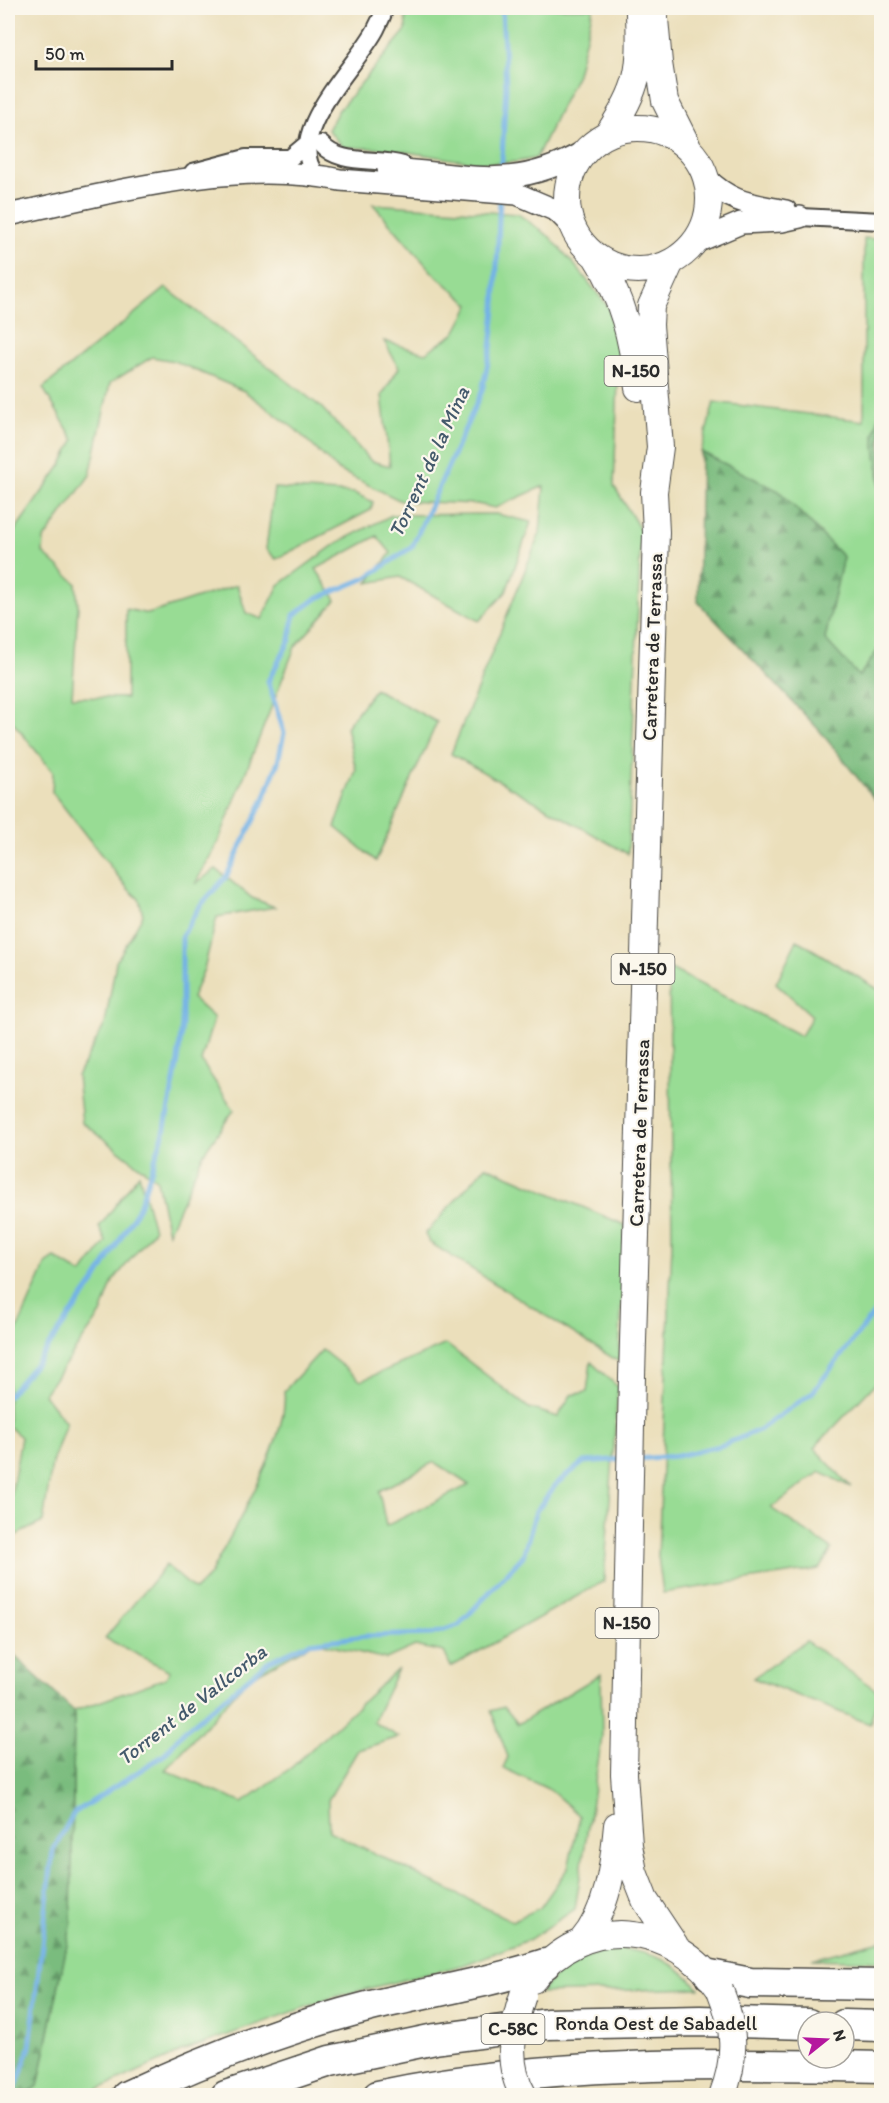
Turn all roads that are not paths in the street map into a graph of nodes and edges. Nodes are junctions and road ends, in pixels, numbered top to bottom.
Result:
1 (384, 8) edge
2 (638, 8) edge
3 (654, 8) edge
4 (608, 134) junction
5 (314, 144) junction
6 (689, 149) junction
7 (585, 151) junction
8 (312, 170) junction
9 (430, 173) junction
10 (706, 178) junction
11 (155, 185) junction
12 (8, 215) edge
13 (800, 217) junction
14 (882, 221) edge
15 (572, 226) junction
16 (694, 243) junction
17 (596, 257) junction
18 (670, 262) junction
19 (654, 492) junction
20 (624, 1774) junction
21 (581, 1942) junction
22 (675, 1945) junction
23 (544, 1964) junction
24 (715, 1982) junction
25 (882, 1985) edge
26 (796, 2024) edge
27 (856, 2025) edge
28 (882, 2026) edge
29 (882, 2067) edge
30 (127, 2096) edge
31 (226, 2096) edge
32 (378, 2096) edge
33 (524, 2096) edge
34 (722, 2096) edge

1 - 5 street
2 - 4 main road, N-150
3 - 6 main road, N-150
4 - 6 main road, N-150
4 - 7 main road, N-150
5 - 8 street
5 - 9 street
5 - 11 street
6 - 10 main road, N-150
7 - 9 street
7 - 15 main road, N-150
8 - 9 street
8 - 11 street
8 - 15 street
10 - 13 street
10 - 16 main road, N-150
11 - 12 street
13 - 14 street
13 - 16 street
15 - 17 main road, N-150
16 - 18 main road, N-150
17 - 18 main road, N-150
17 - 19 main road, Carretera de Terrassa / N-150
18 - 19 main road, Carretera de Terrassa / N-150
19 - 20 main road, Carretera de Terrassa / N-150
20 - 21 main road, Carretera de Terrassa / N-150
20 - 22 main road, Carretera de Terrassa / N-150
21 - 22 main road, N-150
21 - 23 main road, N-150
22 - 24 main road, N-150
23 - 30 highway
23 - 33 main road, N-150, bridge
24 - 25 highway
24 - 34 main road, bridge
26 - 31 highway, Ronda Oest de Sabadell / C-58C
27 - 28 highway
29 - 32 highway, C-58C

